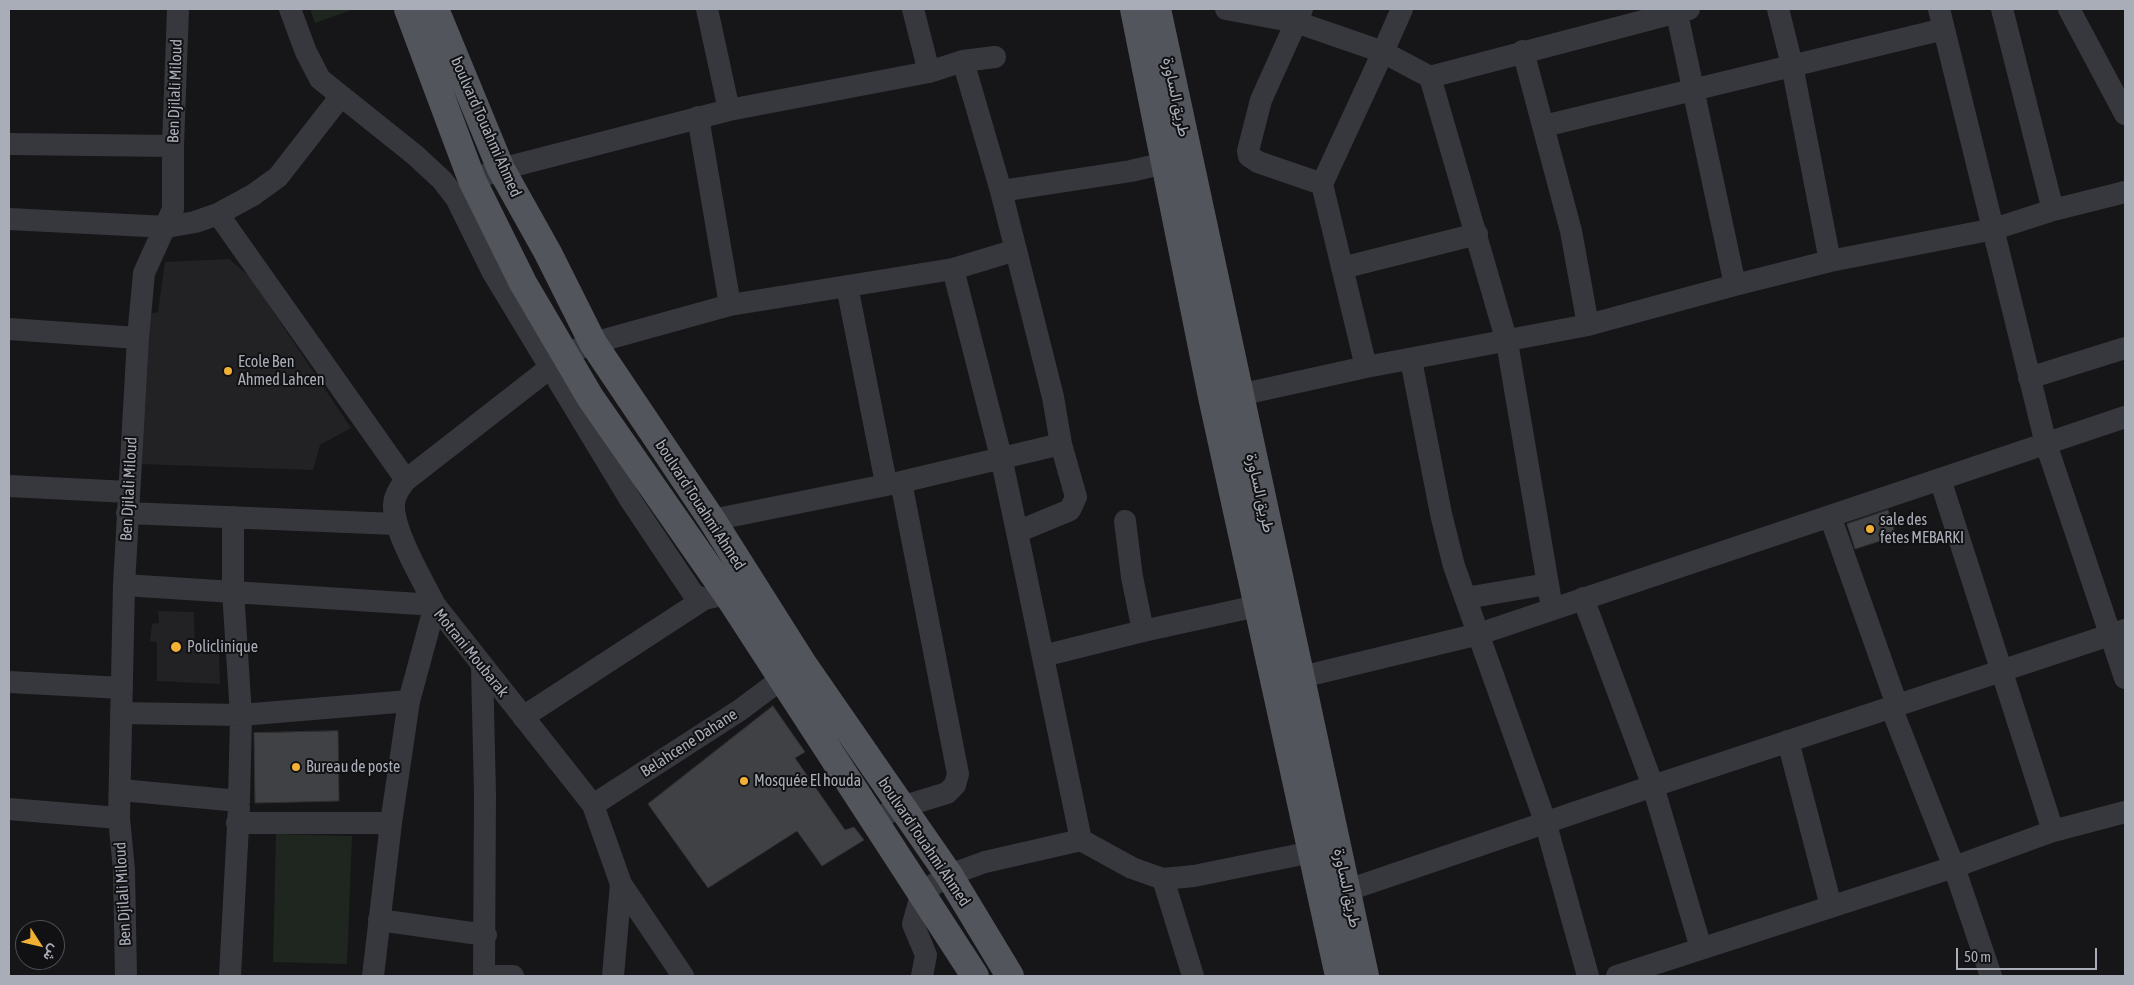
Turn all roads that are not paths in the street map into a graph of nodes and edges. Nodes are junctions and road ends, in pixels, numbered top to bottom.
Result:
1 (178, 9) edge
2 (290, 9) edge
3 (408, 9) edge
4 (435, 9) edge
5 (707, 9) edge
6 (913, 9) edge
7 (1134, 9) edge
8 (1157, 9) edge
9 (1226, 9) edge
10 (1402, 9) edge
11 (1778, 9) edge
12 (2002, 9) edge
13 (2069, 9) edge
14 (1680, 10) edge
15 (1272, 12) edge
16 (1299, 15) edge
17 (1942, 19) edge
18 (1524, 51) junction
19 (1383, 52) junction
20 (994, 57) dead end
21 (963, 61) junction
22 (1792, 65) junction
23 (929, 72) junction
24 (1430, 77) junction
25 (1692, 89) junction
26 (342, 96) junction
27 (729, 110) junction
28 (2125, 114) edge
29 (698, 118) junction
30 (1544, 126) junction
31 (9, 144) edge
32 (173, 146) junction
33 (1165, 163) junction
34 (501, 169) junction
35 (472, 180) junction
36 (1322, 184) junction
37 (1001, 191) junction
38 (2125, 192) edge
39 (2053, 210) junction
40 (218, 214) junction
41 (9, 219) edge
42 (167, 227) junction
43 (1994, 229) junction
44 (1477, 234) junction
45 (1016, 250) junction
46 (1830, 261) junction
47 (953, 268) junction
48 (1342, 268) junction
49 (1735, 284) junction
50 (847, 286) junction
51 (730, 305) junction
52 (1588, 325) junction
53 (9, 330) edge
54 (138, 338) junction
55 (1507, 342) junction
56 (593, 343) junction
57 (2125, 348) edge
58 (558, 360) junction
59 (1411, 360) junction
60 (1366, 367) junction
61 (2029, 378) junction
62 (1238, 395) junction
63 (1212, 397) junction
64 (2125, 417) edge
65 (1061, 444) junction
66 (2046, 444) junction
67 (1002, 457) junction
68 (1940, 479) junction
69 (406, 480) junction
70 (894, 482) junction
71 (9, 486) edge
72 (128, 503) junction
73 (1830, 516) junction
74 (233, 517) junction
75 (712, 520) junction
76 (1125, 521) dead end
77 (396, 524) junction
78 (1017, 532) junction
79 (1547, 584) junction
80 (124, 585) junction
81 (233, 591) junction
82 (716, 596) junction
83 (1466, 598) junction
84 (1583, 598) junction
85 (435, 606) junction
86 (1257, 606) junction
87 (1552, 608) junction
88 (1143, 631) junction
89 (2118, 633) edge
90 (1478, 634) junction
91 (1042, 656) junction
92 (482, 667) junction
93 (793, 670) junction
94 (2001, 671) junction
95 (1301, 678) junction
96 (2125, 678) edge
97 (9, 682) edge
98 (1274, 683) junction
99 (122, 688) junction
100 (409, 701) junction
101 (1894, 706) junction
102 (121, 713) junction
103 (241, 715) junction
104 (523, 717) junction
105 (1788, 741) junction
106 (1653, 786) junction
107 (121, 790) junction
108 (593, 805) junction
109 (901, 807) junction
110 (9, 809) edge
111 (238, 812) junction
112 (2125, 812) edge
113 (119, 818) junction
114 (875, 818) junction
115 (1545, 821) junction
116 (391, 823) junction
117 (2053, 831) junction
118 (1082, 840) junction
119 (1312, 852) junction
120 (1954, 867) junction
121 (949, 875) junction
122 (1163, 879) junction
123 (621, 884) junction
124 (922, 892) junction
125 (1335, 893) junction
126 (1831, 906) junction
127 (379, 920) junction
128 (486, 934) junction
129 (1701, 948) junction
130 (126, 976) edge
131 (230, 976) edge
132 (374, 976) edge
133 (484, 976) edge
134 (513, 976) edge
135 (613, 976) edge
136 (683, 976) edge
137 (922, 976) edge
138 (975, 976) edge
139 (1010, 976) edge
140 (1193, 976) edge
141 (1339, 976) edge
142 (1365, 976) edge
143 (1588, 976) edge
144 (1616, 976) edge
145 (1991, 976) edge

1 - 32 street, Ben Djilali Miloud
2 - 26 street
3 - 35 main road, boulvard Touahmi Ahmed
4 - 34 main road, boulvard Touahmi Ahmed
5 - 27 street
6 - 23 street
7 - 33 main road, طريق الساورة
8 - 62 main road, طريق الساورة
9 - 15 street
10 - 19 street
11 - 22 street
12 - 39 street
13 - 28 street
14 - 18 street
14 - 25 street
15 - 16 street
16 - 19 street
16 - 36 street
17 - 22 street
17 - 43 street
18 - 24 street
18 - 30 street
19 - 24 street
19 - 36 street
20 - 21 street
21 - 23 street
21 - 37 street
22 - 25 street
22 - 46 street
23 - 27 street
24 - 44 street
25 - 30 street
25 - 49 street
26 - 40 street
26 - 58 street
27 - 29 street
29 - 34 street
29 - 51 street
30 - 52 street
31 - 32 street
32 - 42 street, Ben Djilali Miloud
33 - 37 street
33 - 63 main road, طريق الساورة
34 - 35 street
34 - 56 main road, boulvard Touahmi Ahmed
35 - 58 main road, boulvard Touahmi Ahmed
36 - 48 street
37 - 45 street
38 - 39 street
39 - 43 street
40 - 42 street
40 - 69 street
41 - 42 street
42 - 54 street, Ben Djilali Miloud
43 - 46 street
43 - 61 street
44 - 48 street
44 - 55 street
45 - 47 street
45 - 65 street
46 - 49 street
47 - 50 street
47 - 67 street
48 - 60 street
49 - 52 street
50 - 51 street
50 - 70 street
51 - 56 street
52 - 55 street
53 - 54 street
54 - 72 street, Ben Djilali Miloud
55 - 59 street
55 - 79 street
56 - 58 street
56 - 75 main road, boulvard Touahmi Ahmed
57 - 61 street
58 - 69 street
58 - 82 main road, boulvard Touahmi Ahmed
59 - 60 street
59 - 83 street
60 - 62 street
61 - 66 street
62 - 63 street
62 - 95 main road, طريق الساورة
63 - 86 main road, طريق الساورة
64 - 66 street
65 - 67 street
65 - 78 street
66 - 68 street
66 - 89 street
67 - 70 street
67 - 78 street
68 - 73 street
68 - 94 street
69 - 77 street
70 - 75 street
70 - 109 street
71 - 72 street
72 - 74 street
72 - 80 street, Ben Djilali Miloud
73 - 84 street
73 - 101 street
74 - 77 street
74 - 81 street
75 - 93 main road, boulvard Touahmi Ahmed
76 - 88 street
77 - 85 street
78 - 91 street
79 - 83 street
79 - 87 street
80 - 81 street, Motrani Moubarak
80 - 99 street, Ben Djilali Miloud
81 - 85 street, Motrani Moubarak
81 - 103 street
82 - 93 main road, boulvard Touahmi Ahmed
82 - 104 street
83 - 90 street
84 - 87 street
84 - 106 street
85 - 92 street, Motrani Moubarak
85 - 100 street
86 - 88 street
86 - 98 main road, طريق الساورة
87 - 90 street
88 - 91 street
89 - 94 street
89 - 96 street
90 - 95 street
90 - 115 street
91 - 118 street
92 - 104 street, Motrani Moubarak
92 - 128 street
93 - 108 street, Belahcene Dahane
93 - 109 main road, boulvard Touahmi Ahmed
93 - 114 main road, boulvard Touahmi Ahmed
94 - 101 street
94 - 117 street
95 - 98 street
95 - 125 main road, طريق الساورة
97 - 99 street
98 - 119 main road, طريق الساورة
99 - 102 street, Ben Djilali Miloud
100 - 103 street
100 - 116 street
101 - 105 street
101 - 120 street
102 - 103 street
102 - 107 street, Ben Djilali Miloud
103 - 111 street
104 - 108 street, Motrani Moubarak
105 - 106 street
105 - 126 street
106 - 115 street
106 - 129 street
107 - 111 street
107 - 113 street, Ben Djilali Miloud
108 - 123 street, Motrani Moubarak
109 - 114 street
109 - 121 main road, boulvard Touahmi Ahmed
110 - 113 street
111 - 116 street
111 - 131 street
112 - 117 street
113 - 130 street, Ben Djilali Miloud
114 - 124 main road, boulvard Touahmi Ahmed
115 - 125 street
115 - 143 street
116 - 127 street
117 - 120 street
118 - 121 street
118 - 122 street
119 - 122 street
119 - 125 main road, طريق الساورة
120 - 126 street
120 - 145 street
121 - 124 street
121 - 139 main road, boulvard Touahmi Ahmed
122 - 140 street
123 - 135 street, Motrani Moubarak
123 - 136 street
124 - 137 street
124 - 138 main road, boulvard Touahmi Ahmed
125 - 141 main road, طريق الساورة
125 - 142 main road, طريق الساورة
126 - 129 street
127 - 128 street
127 - 132 street
128 - 133 street
129 - 144 street
133 - 134 street

